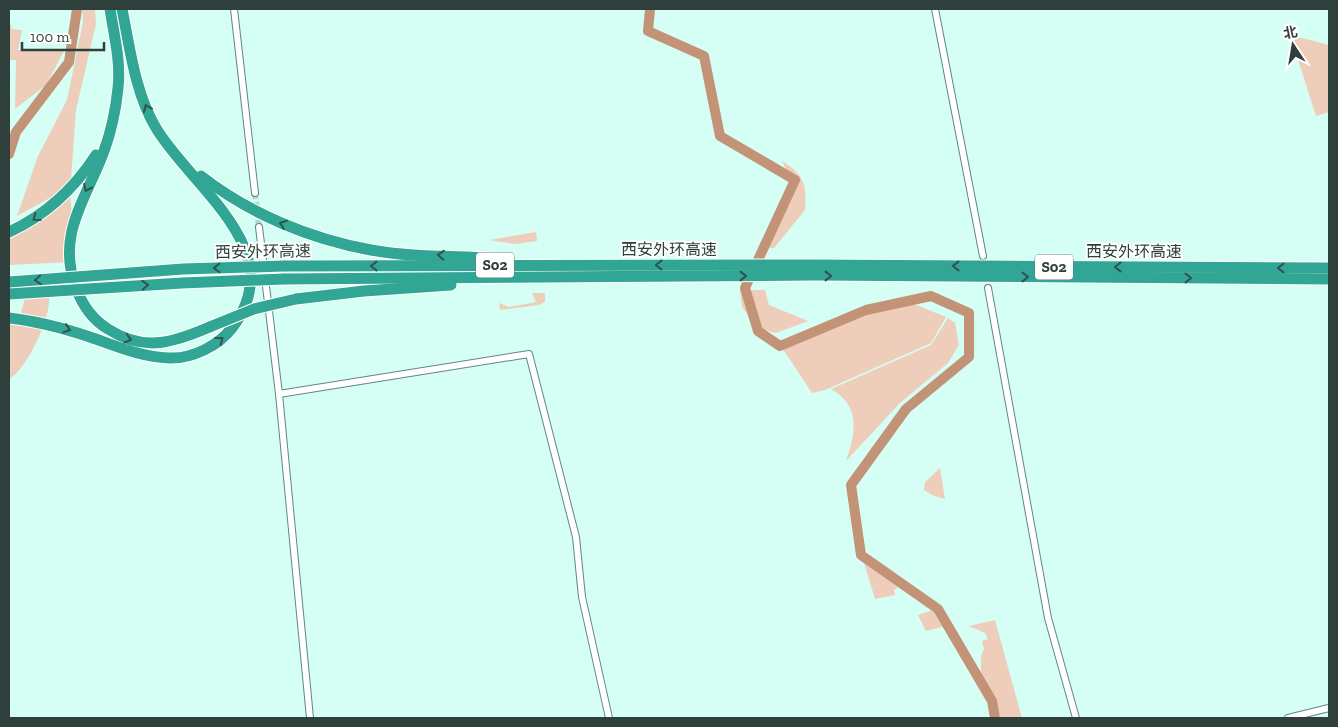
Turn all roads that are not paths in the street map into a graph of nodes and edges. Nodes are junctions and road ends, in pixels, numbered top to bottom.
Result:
1 (110, 9) edge
2 (122, 9) edge
3 (234, 9) edge
4 (935, 9) edge
5 (114, 109) junction
6 (172, 149) junction
7 (255, 193) tunnel mouth
8 (259, 227) tunnel mouth
9 (9, 232) edge
10 (983, 256) dead end
11 (1329, 268) edge
12 (779, 270) junction
13 (610, 271) junction
14 (1329, 279) edge
15 (9, 282) edge
16 (988, 288) dead end
17 (9, 294) edge
18 (14, 319) edge
19 (279, 394) junction
20 (1329, 708) edge
21 (310, 718) edge
22 (610, 718) edge
23 (1076, 718) edge
24 (1288, 718) edge

1 - 5 highway
6 -> 2 highway
3 - 7 street
4 - 10 street
5 -> 9 highway
5 -> 13 highway, bridge
13 -> 6 highway
18 -> 6 highway
8 - 19 street
11 -> 12 highway, 西安外环高速 / S02
12 - 13 highway, 西安外环高速 / S02
12 -> 14 highway, 西安外环高速 / S02
13 -> 15 highway, 西安外环高速 / S02, bridge
17 -> 13 highway, 西安外环高速 / S02, bridge
16 - 23 street
19 - 21 street
19 - 22 street
20 - 24 street

